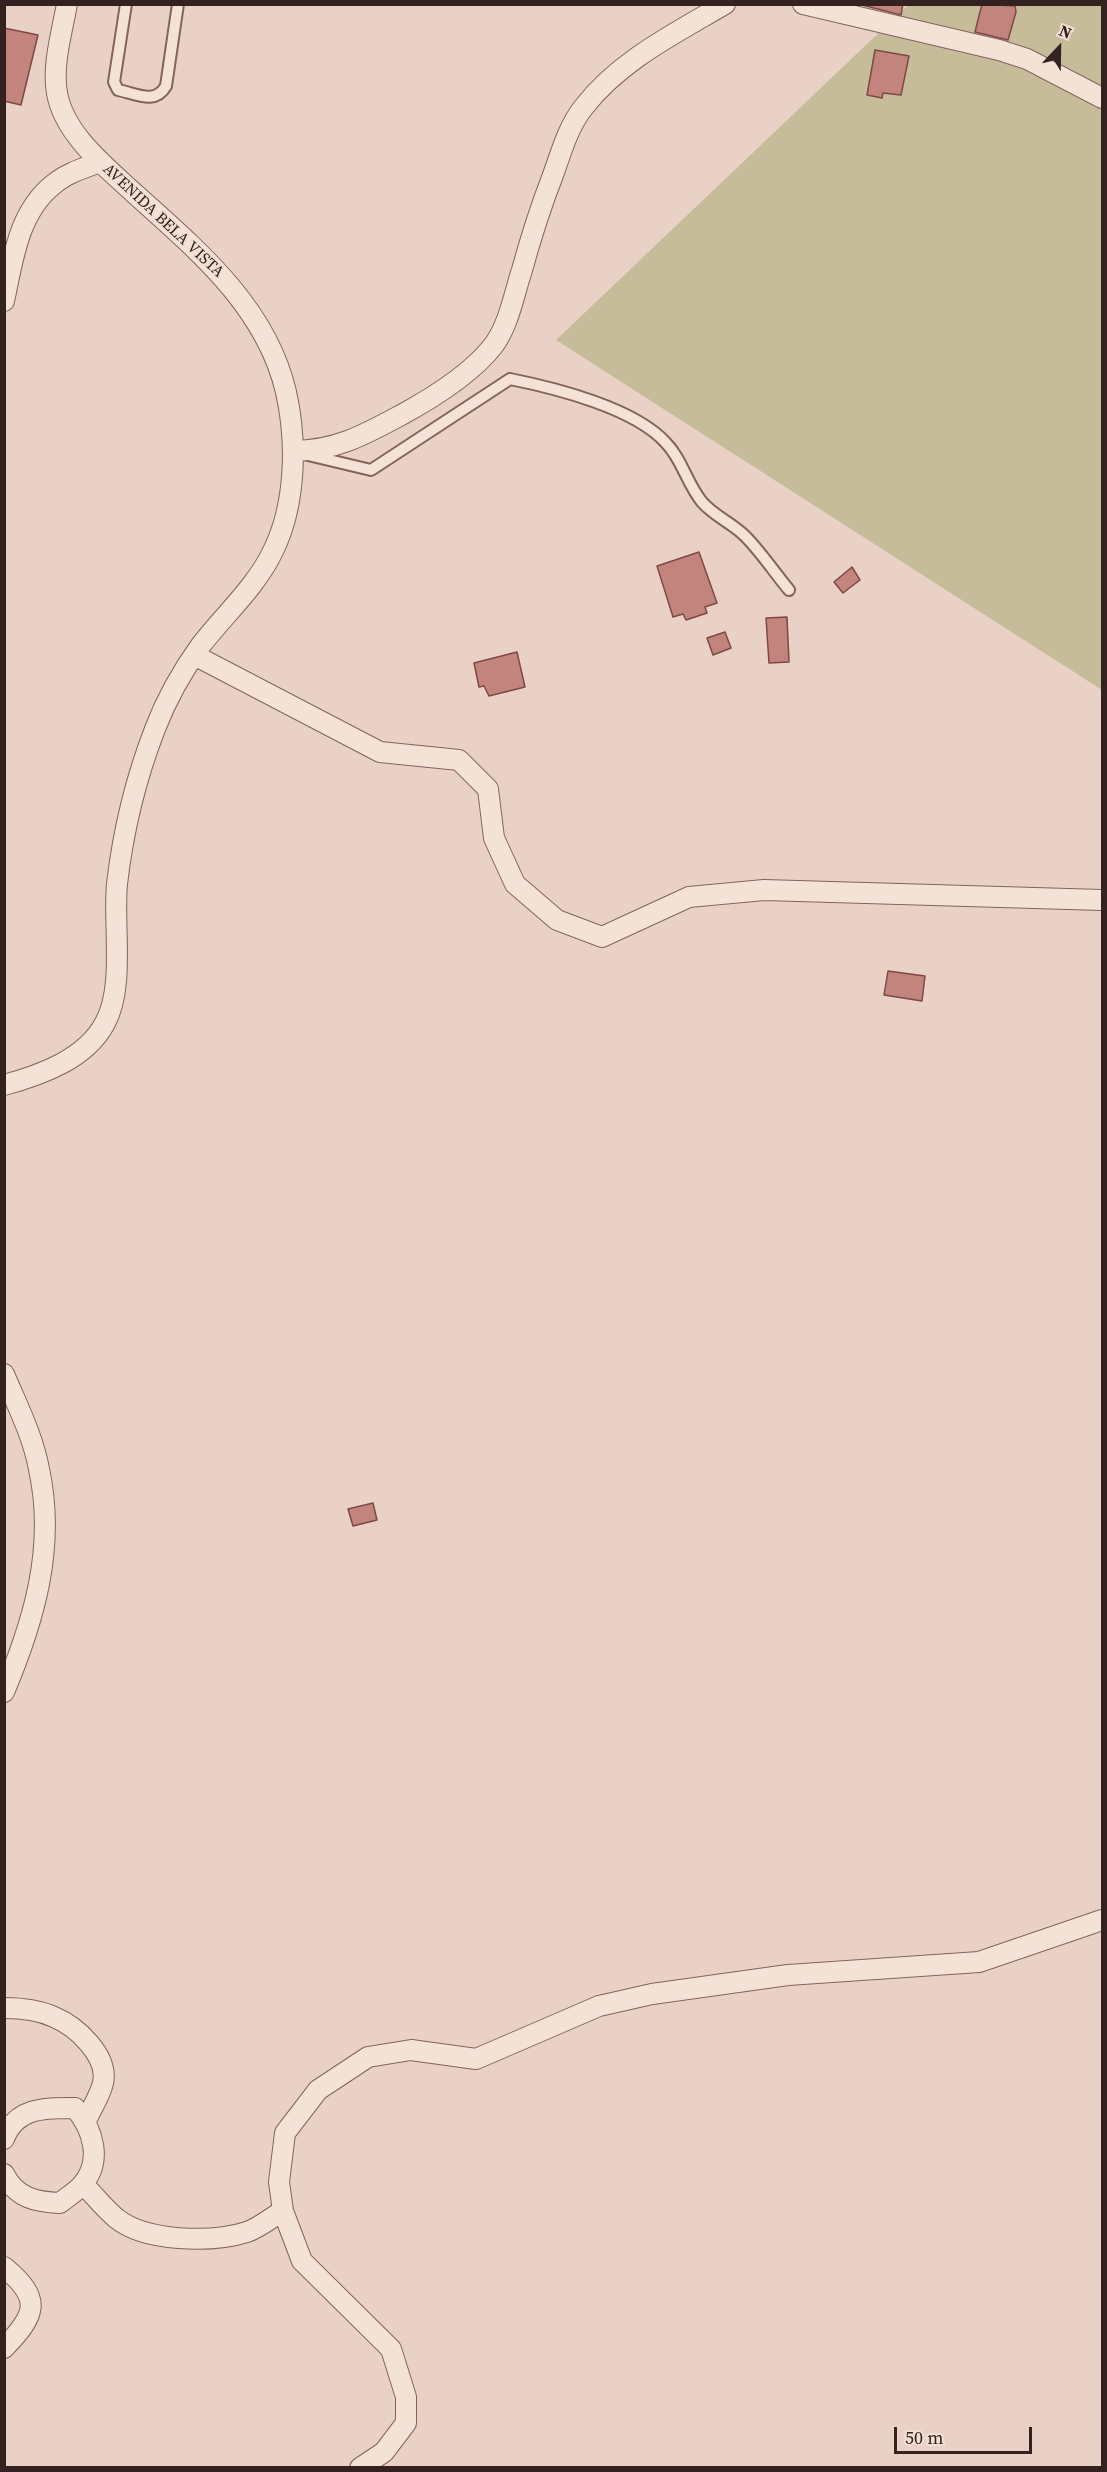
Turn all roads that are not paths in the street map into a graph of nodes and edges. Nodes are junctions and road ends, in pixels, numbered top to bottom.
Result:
1 (67, 4) edge
2 (126, 4) edge
3 (177, 4) edge
4 (725, 4) edge
5 (803, 4) edge
6 (1102, 98) edge
7 (100, 162) junction
8 (4, 301) edge
9 (293, 451) junction
10 (789, 590) dead end
11 (194, 656) junction
12 (1102, 900) edge
13 (4, 1085) edge
14 (4, 1374) edge
15 (4, 1692) edge
16 (1102, 1920) edge
17 (4, 2008) edge
18 (86, 2121) junction
19 (4, 2139) edge
20 (4, 2174) edge
21 (83, 2184) junction
22 (283, 2211) junction
23 (4, 2267) edge
24 (4, 2348) edge
25 (360, 2468) edge

1 - 7 street, AVENIDA BELA VISTA
2 - 3 lane
4 - 9 street
5 - 6 street
7 - 8 street
7 - 9 street, AVENIDA BELA VISTA
9 - 10 lane
9 - 11 street, AVENIDA BELA VISTA
11 - 12 street
11 - 13 street, AVENIDA BELA VISTA
14 - 15 street
16 - 22 street
17 - 18 street
18 - 19 street
18 - 21 street
20 - 21 street
21 - 22 street
22 - 25 street
23 - 24 street

